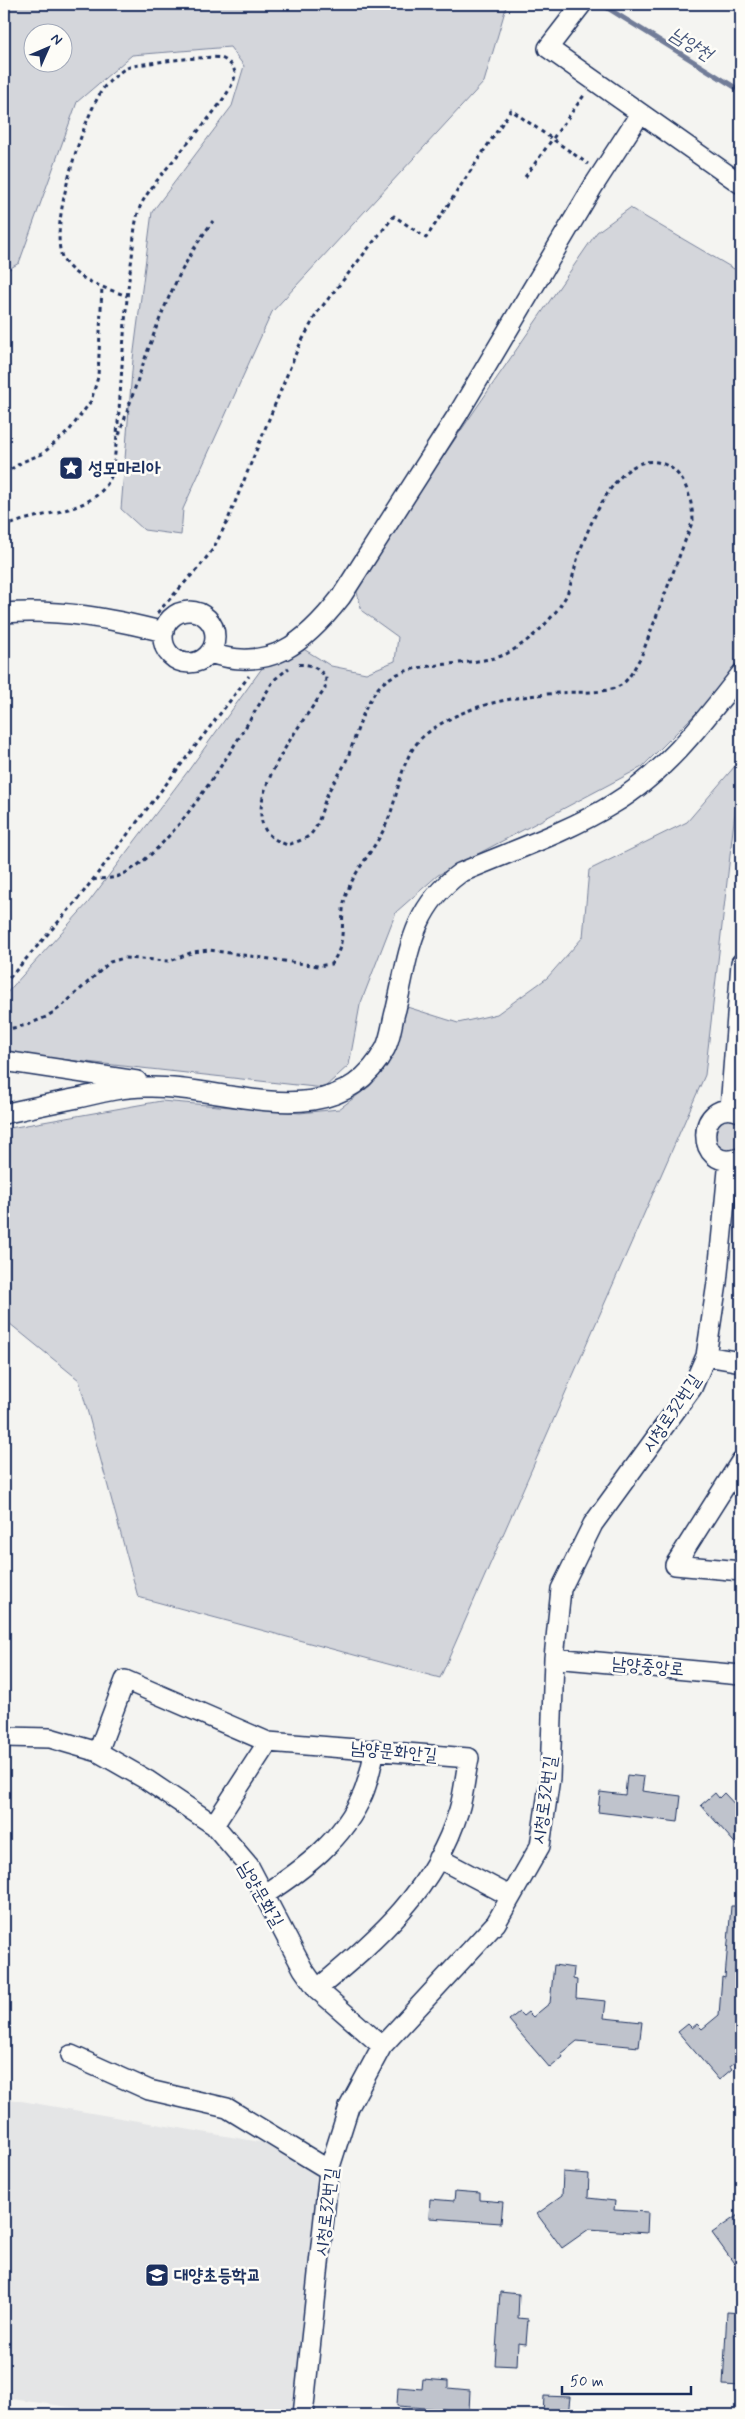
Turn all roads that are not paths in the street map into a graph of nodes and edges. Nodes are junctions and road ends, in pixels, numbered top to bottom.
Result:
1 (577, 9) edge
2 (640, 114) junction
3 (741, 184) edge
4 (4, 613) edge
5 (164, 632) junction
6 (210, 653) junction
7 (741, 674) edge
8 (741, 963) edge
9 (4, 1061) edge
10 (173, 1086) junction
11 (736, 1110) edge
12 (4, 1114) edge
13 (735, 1159) edge
14 (706, 1356) junction
15 (741, 1362) edge
16 (741, 1461) edge
17 (741, 1571) edge
18 (554, 1658) junction
19 (741, 1675) edge
20 (4, 1738) edge
21 (268, 1742) junction
22 (376, 1749) junction
23 (98, 1752) junction
24 (214, 1825) junction
25 (438, 1858) junction
26 (264, 1895) junction
27 (510, 1896) junction
28 (317, 1989) junction
29 (382, 2046) junction
30 (71, 2055) dead end
31 (329, 2170) junction
32 (303, 2415) edge

1 - 2 street
2 - 3 street
2 - 6 street
4 - 5 street
5 - 6 street
5 - 6 street
7 - 10 street
8 - 11 street
9 - 10 street
10 - 12 street
11 - 13 street
13 - 14 street, 시청로32번길
14 - 15 street
14 - 18 street, 시청로32번길
16 - 17 street
18 - 19 street, 남양중앙로
18 - 27 street, 시청로32번길
20 - 23 street, 남양문화길
21 - 22 street, 남양문화안길
21 - 23 street, 남양문화안길
21 - 24 street
22 - 25 street, 남양문화안길
22 - 26 street
23 - 24 street, 남양문화길
24 - 26 street, 남양문화길
25 - 27 street
25 - 28 street, 남양문화안길
26 - 28 street, 남양문화길
27 - 29 street, 시청로32번길
28 - 29 street, 남양문화길
29 - 31 street, 시청로32번길
30 - 31 street
31 - 32 street, 시청로32번길

